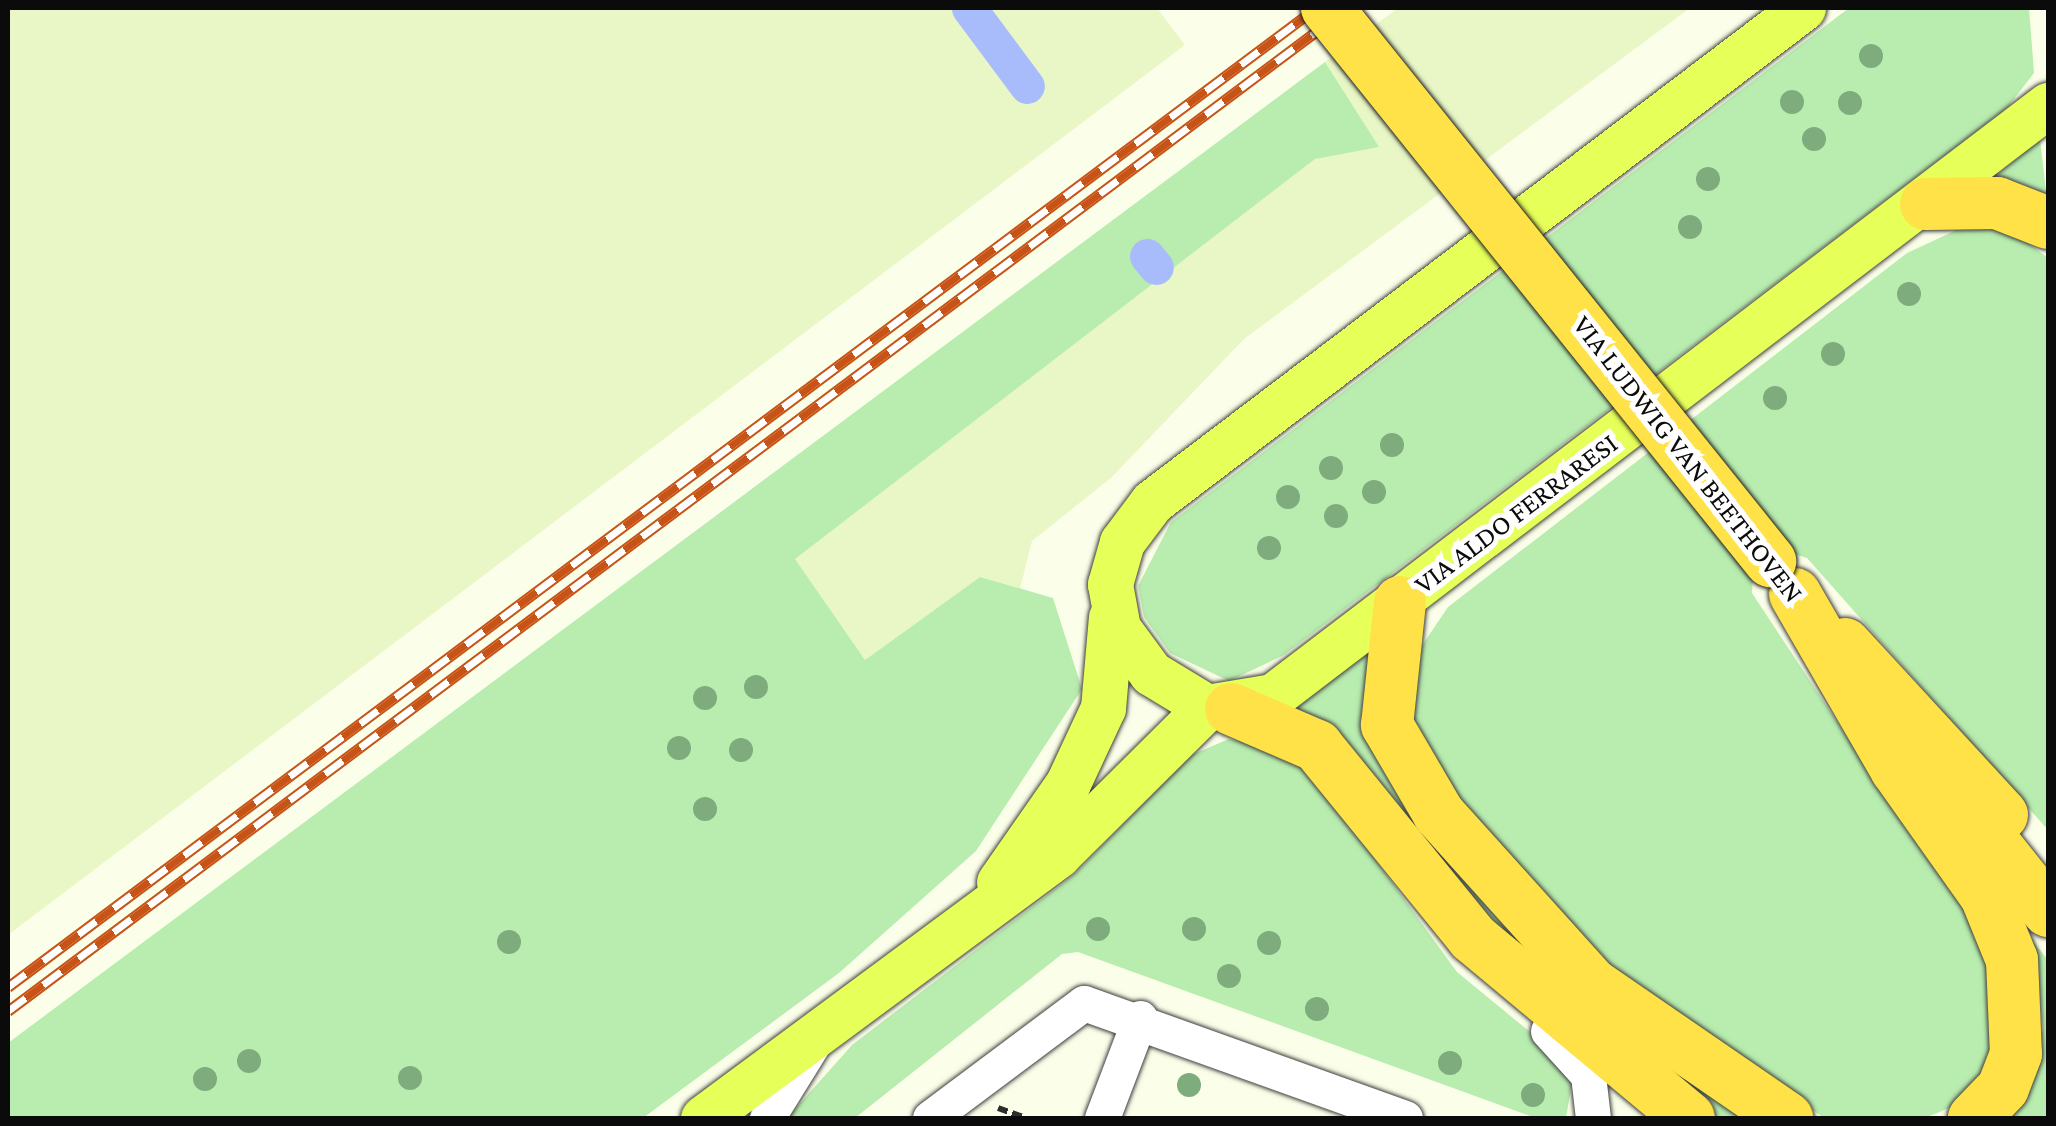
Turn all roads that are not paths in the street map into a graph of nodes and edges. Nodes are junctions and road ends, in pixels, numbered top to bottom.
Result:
1 (1327, 8) edge
2 (1803, 8) edge
3 (2048, 105) edge
4 (1926, 204) junction
5 (2048, 224) edge
6 (1782, 577) junction
7 (1400, 602) junction
8 (1111, 608) junction
9 (1219, 708) junction
10 (1403, 856) junction
11 (2048, 865) edge
12 (2048, 911) edge
13 (965, 928) junction
14 (1140, 1018) junction
15 (819, 1034) junction
16 (1359, 1110) edge
17 (703, 1118) edge
18 (766, 1118) edge
19 (930, 1118) edge
20 (1102, 1118) edge
21 (1405, 1118) edge
22 (1593, 1118) edge
23 (1689, 1118) edge
24 (1786, 1118) edge
25 (1974, 1118) edge

1 - 6 highway, VIA LUDWIG VAN BEETHOVEN, bridge
2 - 8 main road, VIA ALDO FERRARESI
3 - 4 main road, VIA ALDO FERRARESI
4 - 5 highway
4 - 7 main road, VIA ALDO FERRARESI
6 - 11 highway
6 - 12 highway, VIA LUDWIG VAN BEETHOVEN
6 - 25 highway
7 - 9 main road, VIA ALDO FERRARESI
7 - 24 highway
8 - 9 main road
8 - 13 main road, VIA ALDO FERRARESI
9 - 10 highway
9 - 13 main road, VIA ALDO FERRARESI
10 - 22 lane
10 - 23 highway
13 - 15 main road, VIA ALDO FERRARESI
14 - 16 lane
14 - 19 lane
14 - 20 lane
15 - 17 main road, VIA ALDO FERRARESI
15 - 18 lane
16 - 21 lane

